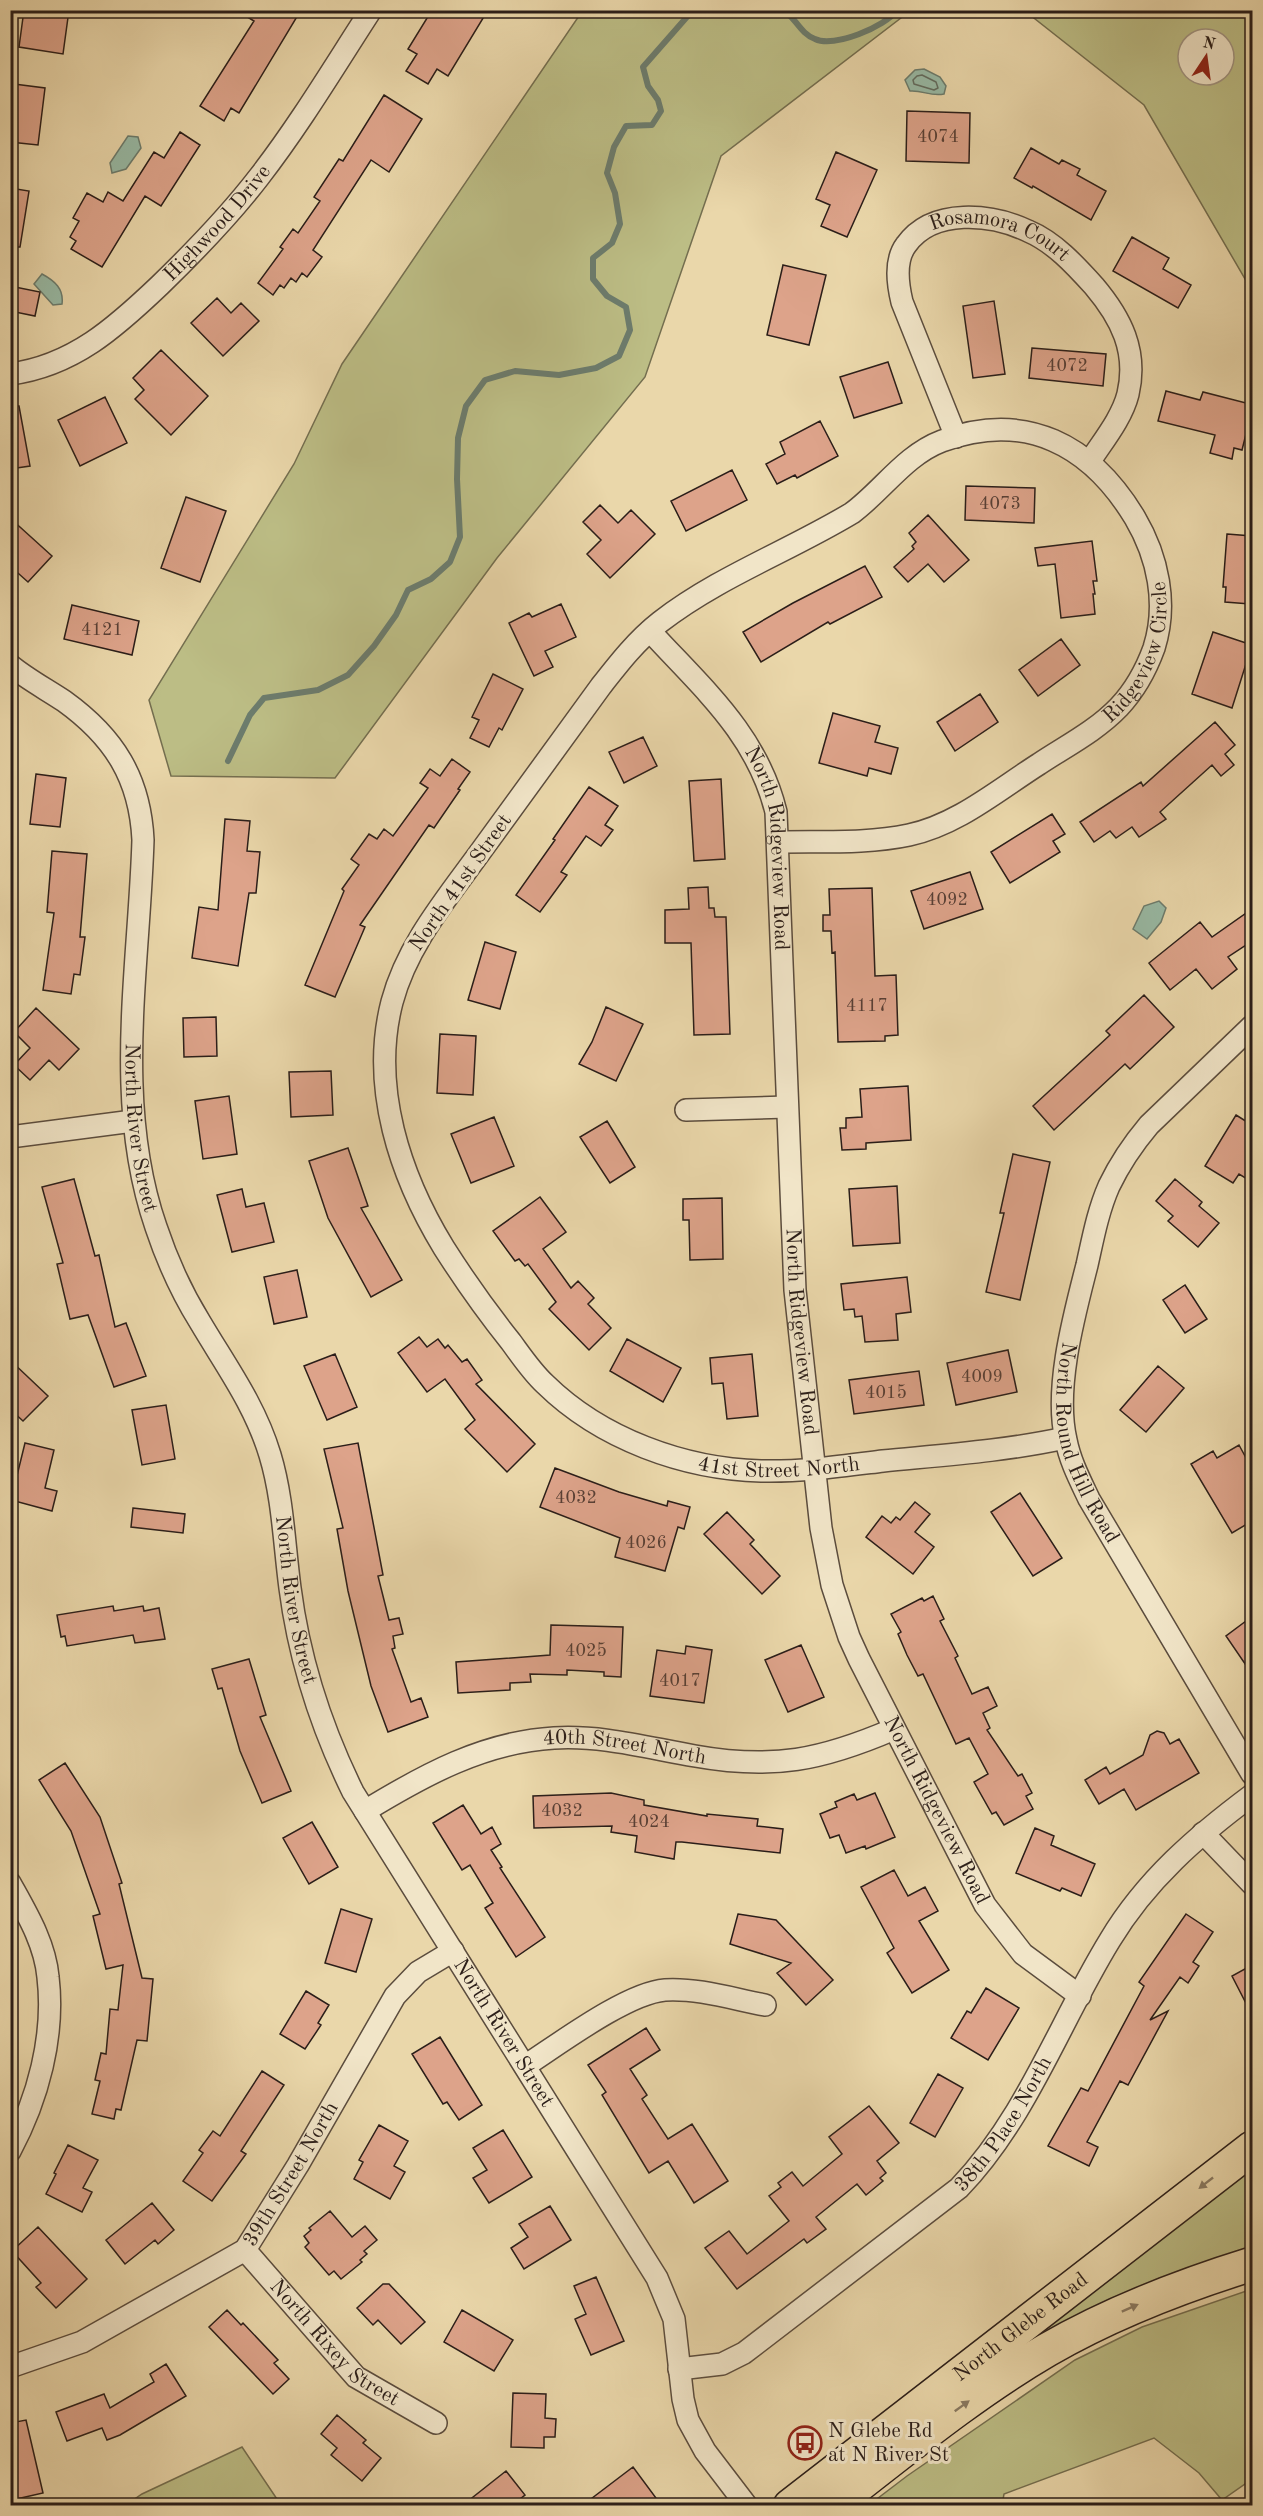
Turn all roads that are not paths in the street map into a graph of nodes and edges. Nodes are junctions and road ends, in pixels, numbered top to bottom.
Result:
1 (370, 10) edge
2 (10, 374) edge
3 (956, 437) junction
4 (1090, 461) junction
5 (650, 631) junction
6 (10, 665) edge
7 (778, 842) junction
8 (1252, 1026) edge
9 (787, 1107) junction
10 (686, 1110) dead end
11 (133, 1121) junction
12 (10, 1137) edge
13 (523, 1358) joint
14 (1065, 1438) junction
15 (814, 1468) junction
16 (894, 1729) junction
17 (1252, 1774) edge
18 (1252, 1795) edge
19 (365, 1810) junction
20 (1203, 1833) junction
21 (10, 1883) edge
22 (1252, 1884) edge
23 (453, 1951) junction
24 (1080, 1996) junction
25 (765, 2005) dead end
26 (525, 2066) junction
27 (1252, 2148) edge
28 (10, 2151) edge
29 (244, 2250) junction
30 (1252, 2264) edge
31 (10, 2367) edge
32 (679, 2369) junction
33 (436, 2423) dead end
34 (747, 2505) edge
35 (790, 2505) edge
36 (832, 2505) edge

1 - 2 street, Highwood Drive
3 - 4 street, Ridgeview Circle
3 - 4 street, Rosamora Court
3 - 5 street, Ridgeview Circle
4 - 7 street, Ridgeview Circle
5 - 7 street, North Ridgeview Road
5 - 13 street, North 41st Street
6 - 11 street, North River Street
7 - 9 street, North Ridgeview Road
8 - 14 street, North Round Hill Road
9 - 10 street
9 - 15 street, North Ridgeview Road
11 - 12 street
11 - 19 street, North River Street
13 - 15 street, 41st Street North
14 - 15 street, 41st Street North
14 - 17 street, North Round Hill Road
15 - 16 street, North Ridgeview Road
16 - 19 street, 40th Street North
16 - 24 street, North Ridgeview Road
18 - 20 street, 38th Place North
19 - 23 street, North River Street
20 - 22 street
20 - 24 street, 38th Place North
21 - 28 street
23 - 26 street, North River Street
23 - 29 street, 39th Street North
24 - 32 street, 38th Place North
25 - 26 street
26 - 32 street, North River Street
27 -> 35 main road, North Glebe Road
29 - 31 street, 39th Street North
29 - 33 street, North Rixey Street
36 -> 30 main road, North Glebe Road
32 - 34 street, North River Street

